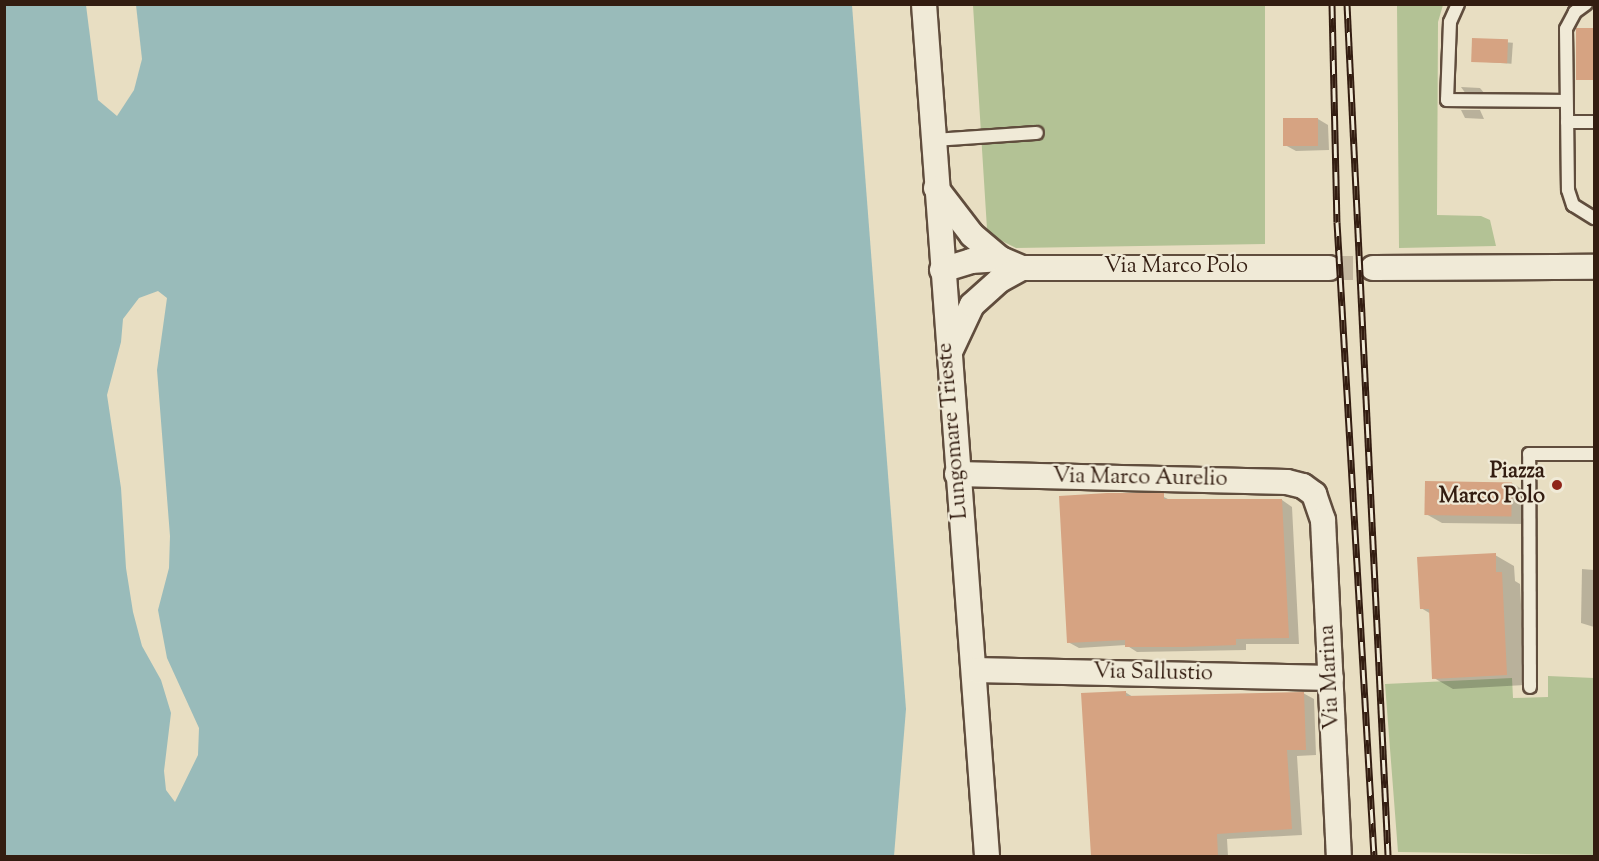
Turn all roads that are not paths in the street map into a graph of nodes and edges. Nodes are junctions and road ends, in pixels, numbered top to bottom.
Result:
1 (924, 4) edge
2 (1458, 4) edge
3 (1586, 4) edge
4 (1566, 101) junction
5 (1567, 122) junction
6 (1594, 122) edge
7 (1037, 133) dead end
8 (933, 140) junction
9 (936, 188) junction
10 (1594, 218) edge
11 (1594, 267) edge
12 (1329, 268) tunnel mouth
13 (1372, 268) tunnel mouth
14 (1008, 269) junction
15 (942, 270) junction
16 (947, 358) junction
17 (1594, 454) edge
18 (957, 474) junction
19 (1317, 499) joint
20 (975, 670) junction
21 (1330, 678) junction
22 (1530, 687) dead end
23 (987, 856) edge
24 (1339, 856) edge

1 - 8 street, Lungomare Trieste
2 - 4 lane
3 - 4 lane
4 - 5 lane
5 - 6 lane
5 - 10 lane
7 - 8 lane
8 - 9 street, Lungomare Trieste
9 - 14 street
9 - 15 street, Lungomare Trieste
11 - 13 street
12 - 14 street, Via Marco Polo
14 - 15 street, Via Marco Polo
14 - 16 street
15 - 16 street, Lungomare Trieste
16 - 18 street, Lungomare Trieste
17 - 22 lane
18 - 19 street, Via Marco Aurelio
18 - 20 street, Lungomare Trieste
19 - 21 street, Via Marina
20 - 21 street, Via Sallustio
20 - 23 street, Lungomare Trieste
21 - 24 street, Via Marina

